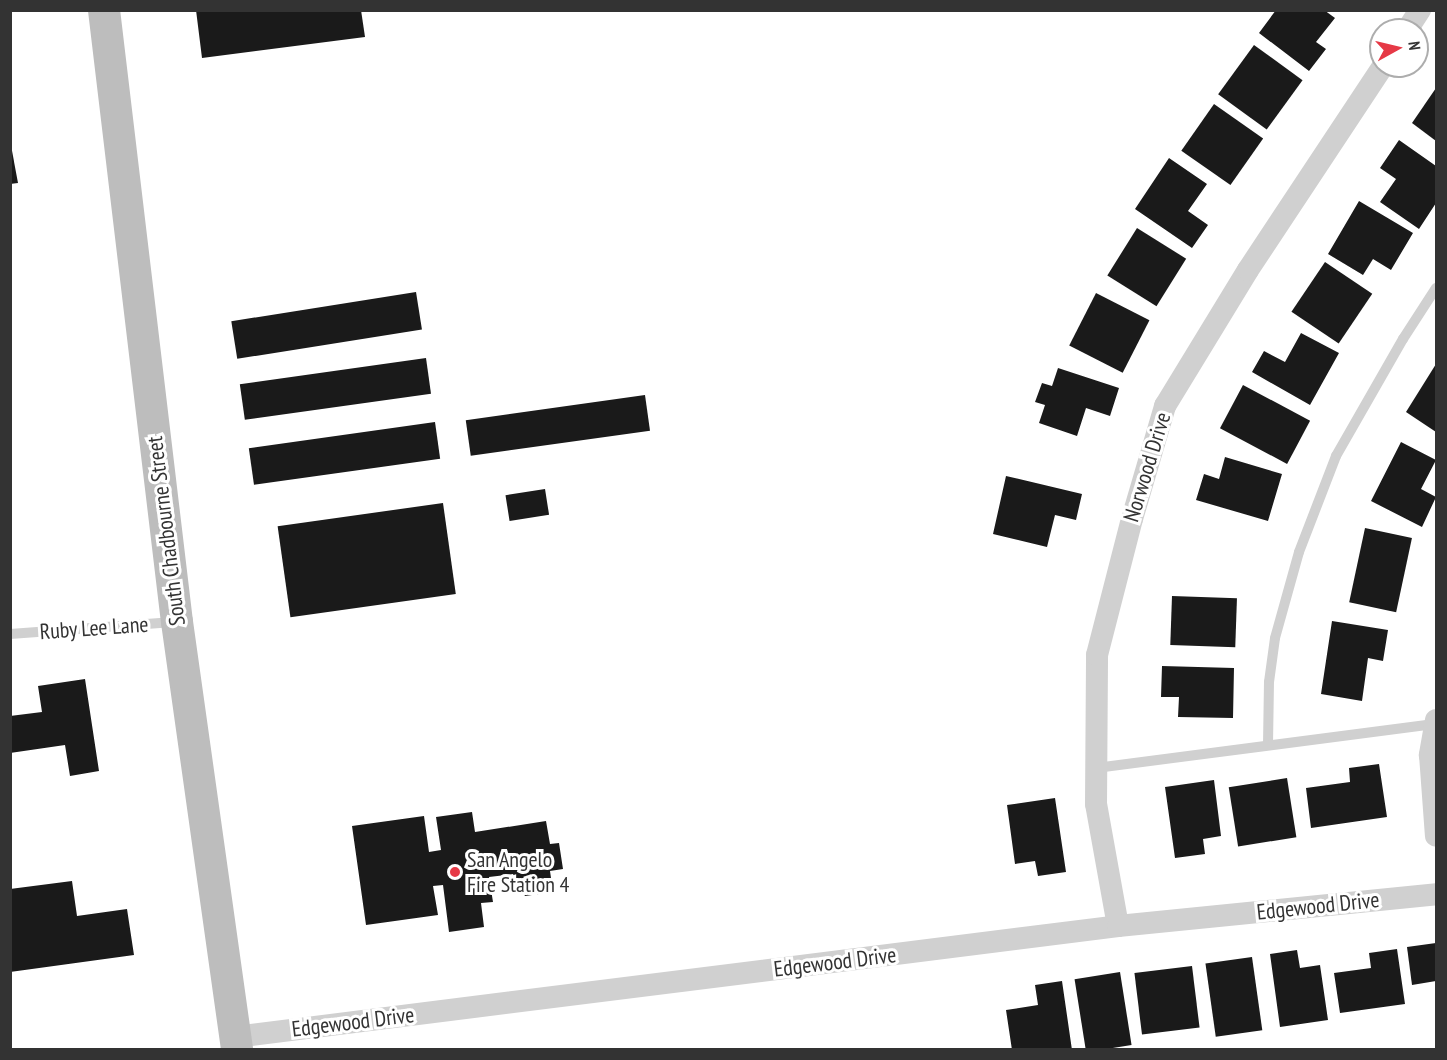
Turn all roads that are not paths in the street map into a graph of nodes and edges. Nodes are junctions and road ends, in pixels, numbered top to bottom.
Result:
1 (104, 10) edge
2 (1375, 78) edge
3 (1437, 288) edge
4 (177, 622) junction
5 (10, 634) edge
6 (1436, 722) edge
7 (1268, 746) junction
8 (1096, 768) junction
9 (1437, 836) edge
10 (1437, 894) edge
11 (1118, 926) junction
12 (236, 1043) edge

1 - 4 main road, South Chadbourne Street
2 - 8 street, Norwood Drive
3 - 7 lane
4 - 5 lane, Ruby Lee Lane
4 - 12 main road, South Chadbourne Street
6 - 7 lane
6 - 9 street
7 - 8 lane
8 - 11 street, Norwood Drive
10 - 11 street, Edgewood Drive
11 - 12 street, Edgewood Drive

